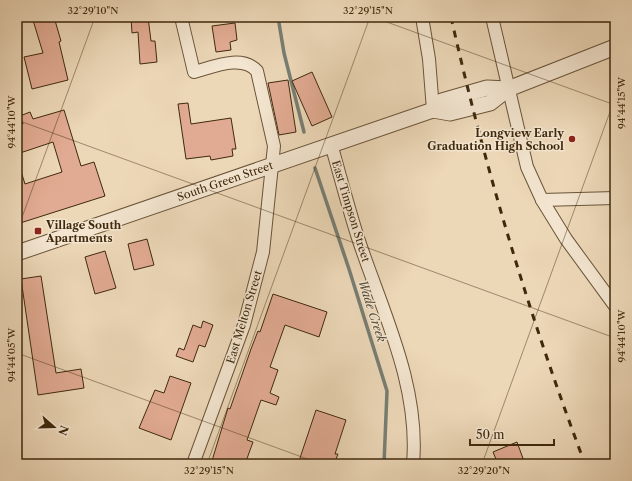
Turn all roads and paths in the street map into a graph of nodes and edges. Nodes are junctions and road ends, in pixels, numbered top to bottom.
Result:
1 (181, 17) edge
2 (422, 17) edge
3 (492, 17) edge
4 (615, 47) edge
5 (508, 89) junction
6 (433, 110) junction
7 (331, 144) junction
8 (274, 164) junction
9 (615, 198) edge
10 (542, 200) junction
11 (17, 253) edge
12 (615, 306) edge
13 (193, 464) edge
14 (413, 464) edge

1 - 8 street, East Melton Street
2 - 6 street
3 - 5 street
4 - 5 street, South Green Street
5 - 6 street, South Green Street
5 - 10 street
6 - 7 street, South Green Street
7 - 8 street, South Green Street
7 - 14 street, East Timpson Street
8 - 11 street, South Green Street
8 - 13 street, East Melton Street
9 - 10 street
10 - 12 street

